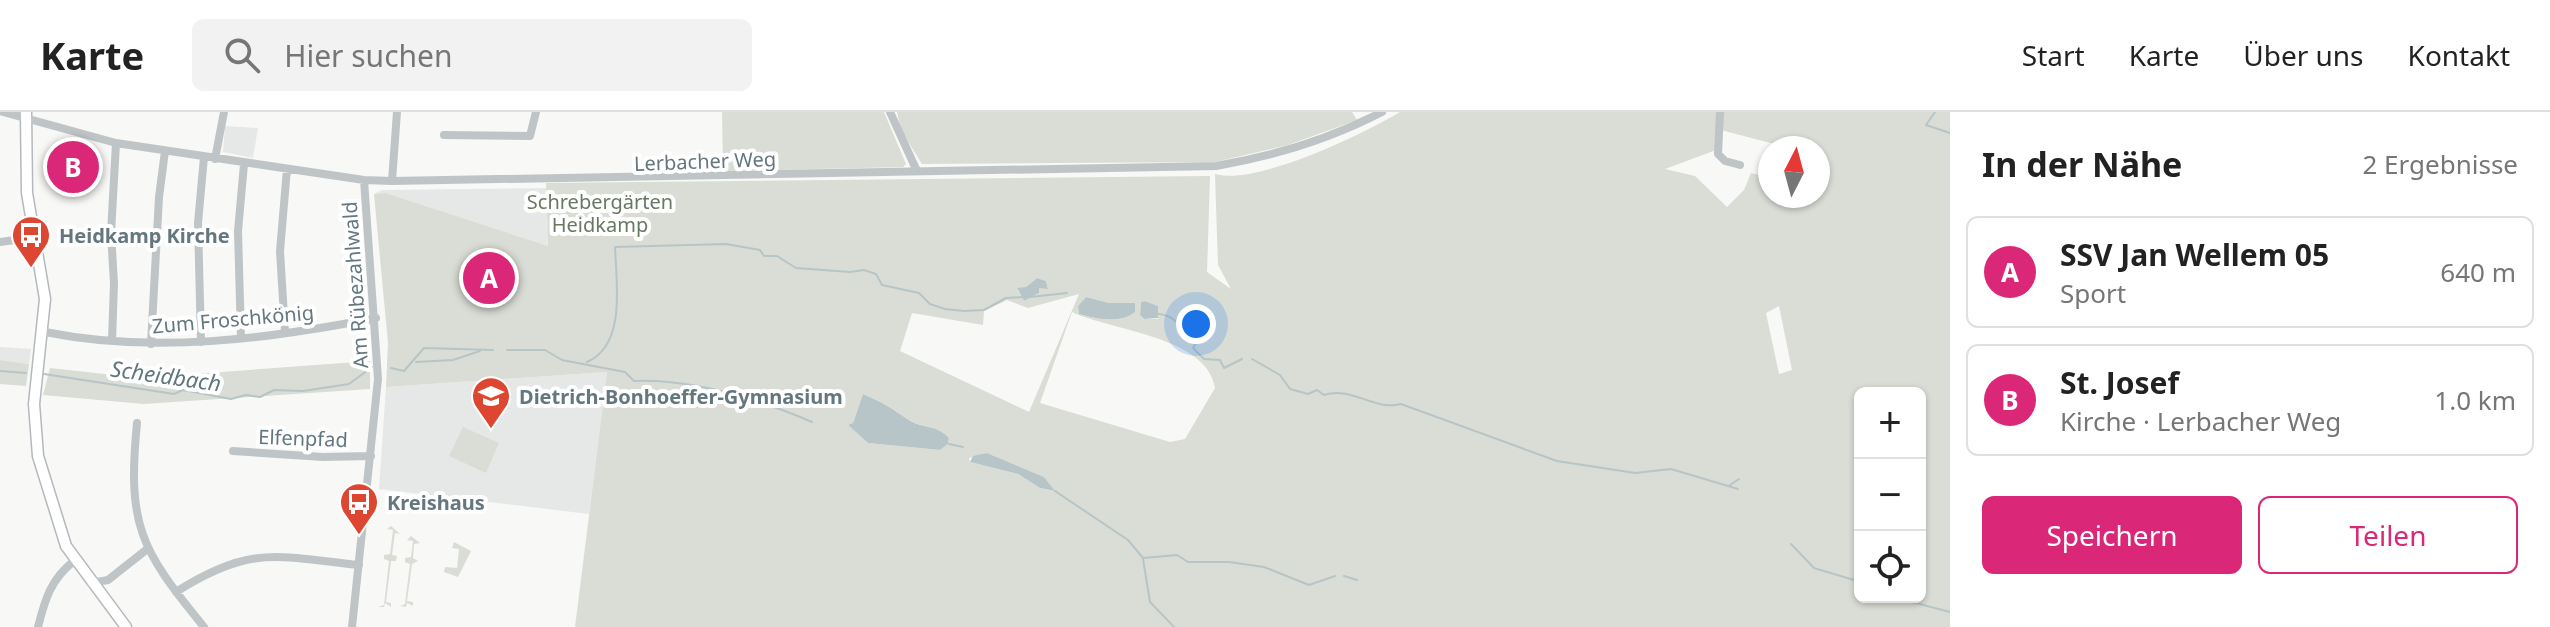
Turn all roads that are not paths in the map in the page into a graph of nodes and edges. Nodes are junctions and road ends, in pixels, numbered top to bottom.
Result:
1 (3, 112) edge
2 (224, 112) edge
3 (397, 112) edge
4 (536, 112) edge
5 (890, 112) edge
6 (1382, 112) edge
7 (1720, 112) edge
8 (26, 115) edge
9 (444, 135) dead end
10 (116, 143) junction
11 (165, 151) junction
12 (204, 157) junction
13 (215, 159) junction
14 (244, 164) junction
15 (1740, 165) dead end
16 (287, 169) junction
17 (916, 169) junction
18 (364, 180) junction
19 (392, 181) junction
20 (37, 237) junction
21 (0, 242) edge
22 (372, 319) junction
23 (45, 332) junction
24 (285, 332) junction
25 (241, 338) junction
26 (112, 341) junction
27 (201, 342) junction
28 (151, 344) junction
29 (137, 423) dead end
30 (233, 451) dead end
31 (371, 456) junction
32 (146, 550) junction
33 (74, 561) junction
34 (359, 565) junction
35 (108, 580) junction
36 (91, 583) junction
37 (176, 592) junction
38 (101, 596) junction
39 (38, 627) edge
40 (126, 627) edge
41 (204, 627) edge
42 (352, 627) edge

1 - 8 street, Lerbacher Weg
2 - 13 street
3 - 19 street
4 - 9 street
5 - 17 street
6 - 17 street, Lerbacher Weg
7 - 15 street
8 - 10 street, Lerbacher Weg
8 - 20 main road
10 - 11 street, Lerbacher Weg
10 - 26 street
11 - 12 street, Lerbacher Weg
11 - 28 street
12 - 13 street, Lerbacher Weg
12 - 27 street
13 - 14 street, Lerbacher Weg
14 - 16 street, Lerbacher Weg
14 - 25 street
16 - 18 street, Lerbacher Weg
16 - 24 street
17 - 19 street, Lerbacher Weg
18 - 19 street, Lerbacher Weg
18 - 22 street, Am Rübezahlwald
20 - 21 street
20 - 23 main road
22 - 24 street, Zum Froschkönig
22 - 31 street, Am Rübezahlwald
23 - 26 street, Zum Froschkönig
23 - 33 main road
24 - 25 street, Zum Froschkönig
25 - 27 street, Zum Froschkönig
26 - 28 street, Zum Froschkönig
27 - 28 street, Zum Froschkönig
29 - 32 street
30 - 31 street, Elfenpfad
31 - 34 street, Am Rübezahlwald
32 - 35 street
32 - 37 street
33 - 36 main road
33 - 39 street
34 - 37 street
34 - 42 street, Am Rübezahlwald
35 - 36 street
35 - 38 street
36 - 38 main road
37 - 41 street
38 - 40 main road

